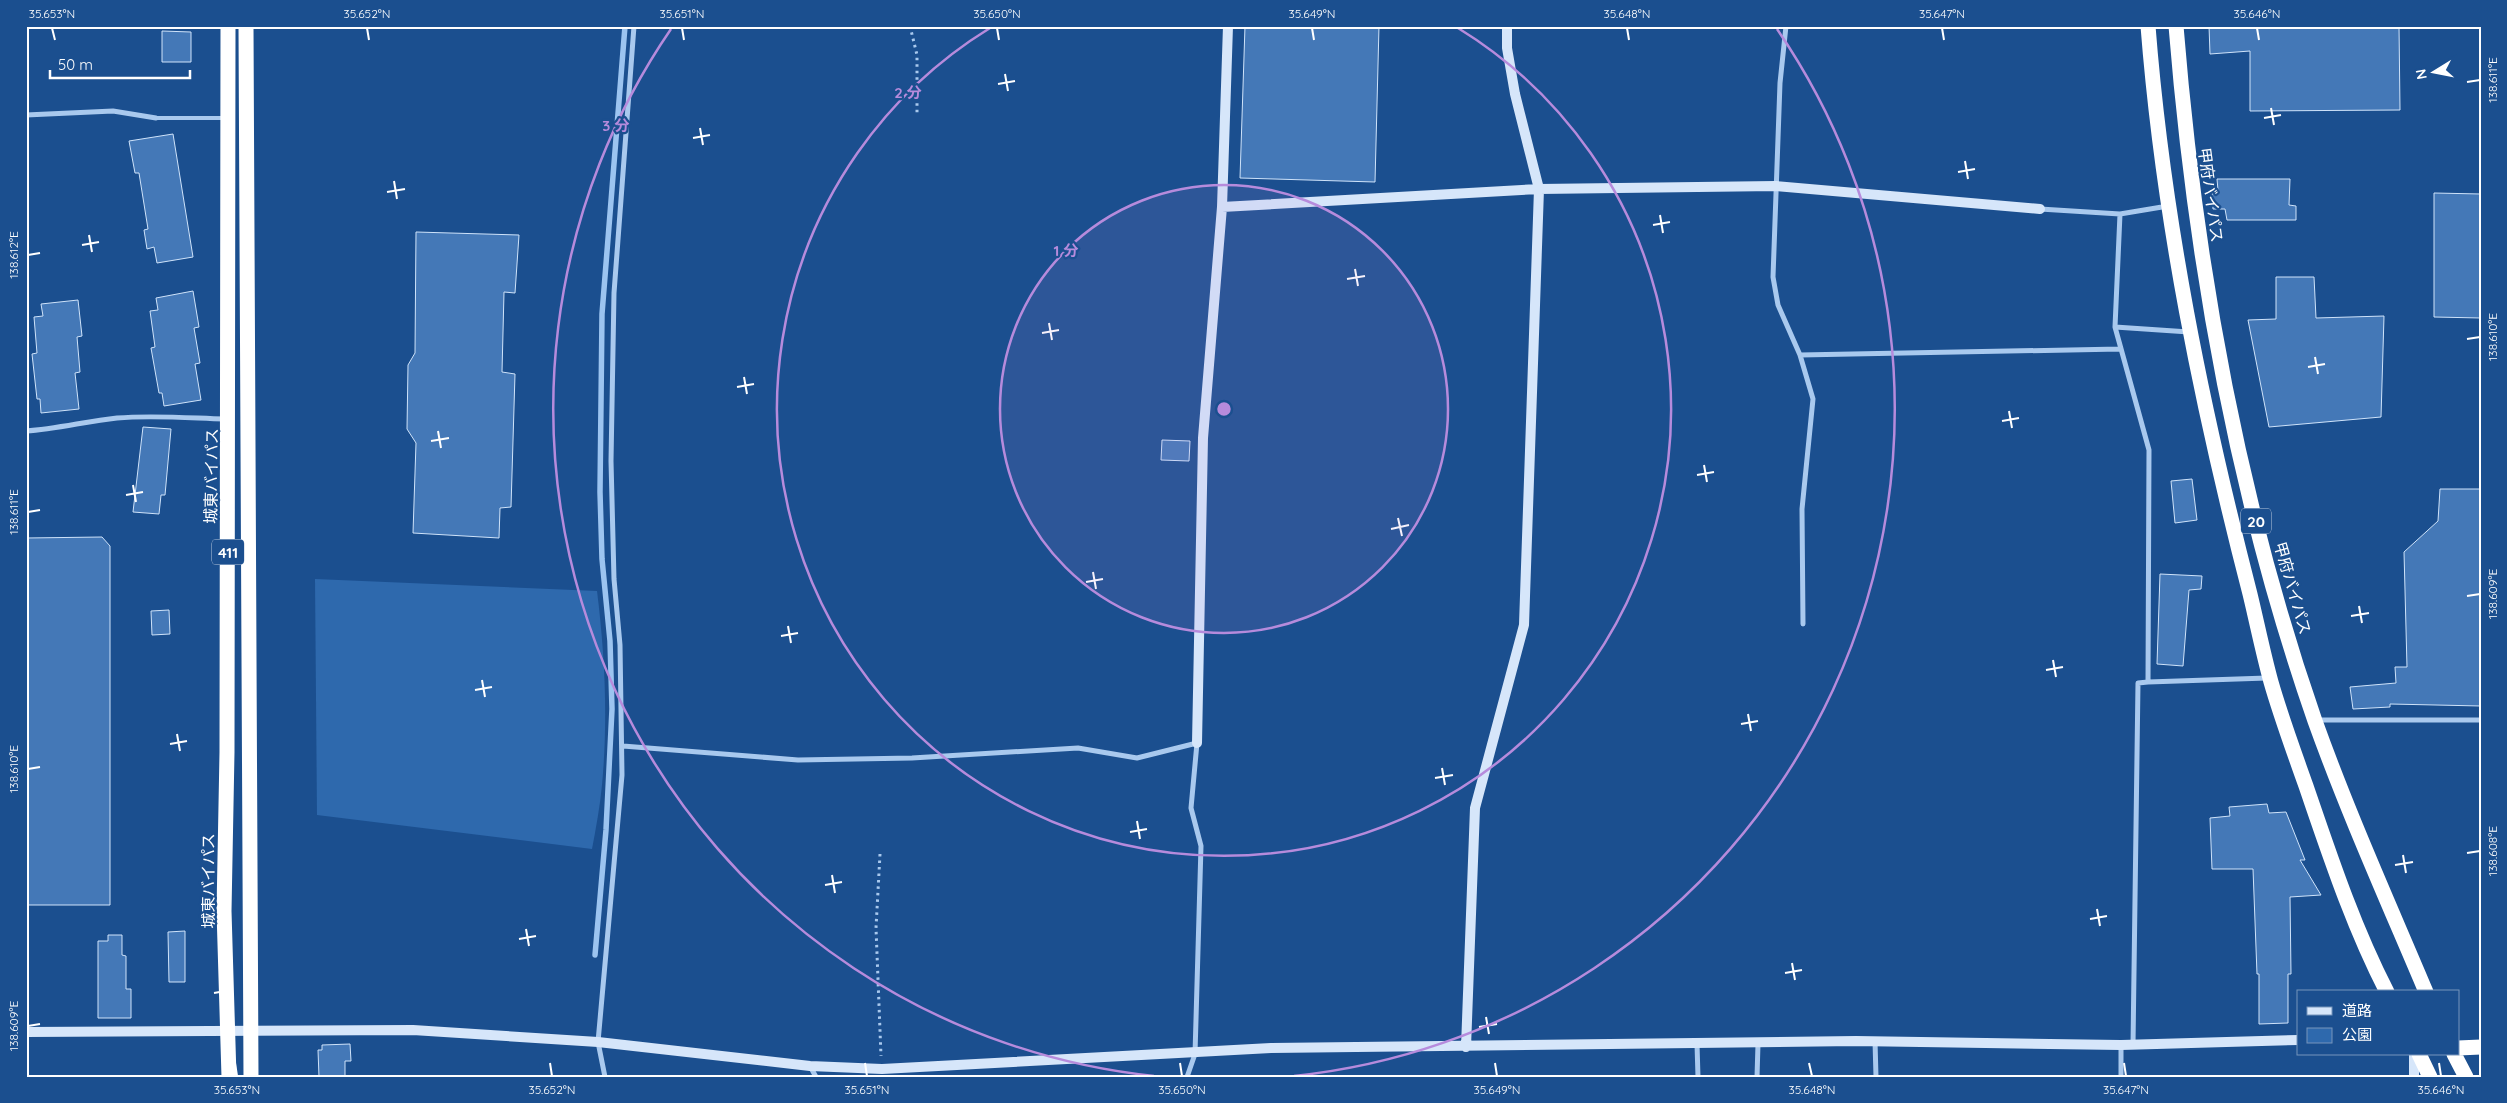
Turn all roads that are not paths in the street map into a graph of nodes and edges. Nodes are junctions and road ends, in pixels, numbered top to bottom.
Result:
1 (228, 26) edge
2 (246, 26) edge
3 (634, 26) edge
4 (1228, 26) edge
5 (1507, 26) edge
6 (1786, 26) edge
7 (2148, 26) edge
8 (2176, 26) edge
9 (26, 116) edge
10 (156, 118) joint
11 (229, 118) junction
12 (1776, 186) junction
13 (1539, 189) junction
14 (2169, 206) junction
15 (1222, 207) junction
16 (2040, 209) joint
17 (2120, 214) junction
18 (2115, 327) junction
19 (2190, 332) junction
20 (2120, 349) junction
21 (1800, 355) junction
22 (229, 419) junction
23 (26, 431) edge
24 (1803, 624) dead end
25 (2270, 678) junction
26 (2148, 682) junction
27 (2315, 720) junction
28 (2481, 720) edge
29 (1197, 744) junction
30 (623, 746) junction
31 (2386, 990) edge
32 (2425, 990) edge
33 (229, 1030) junction
34 (251, 1030) junction
35 (26, 1032) edge
36 (2297, 1040) edge
37 (1874, 1041) junction
38 (598, 1042) junction
39 (1698, 1044) junction
40 (1758, 1044) junction
41 (2133, 1045) junction
42 (2121, 1046) junction
43 (1466, 1047) junction
44 (2481, 1047) edge
45 (2460, 1048) edge
46 (1195, 1054) junction
47 (2414, 1056) edge
48 (2420, 1056) edge
49 (2455, 1056) edge
50 (810, 1066) junction
51 (229, 1077) edge
52 (250, 1077) edge
53 (606, 1077) edge
54 (816, 1077) edge
55 (1187, 1077) edge
56 (1698, 1077) edge
57 (1757, 1077) edge
58 (1876, 1077) edge
59 (2121, 1077) edge
60 (2414, 1077) edge
61 (2430, 1077) edge
62 (2466, 1077) edge

1 - 11 highway, 城東バイパス / 411
2 - 34 highway, 411
3 - 30 street
4 - 15 street
5 - 13 street
6 - 12 street
7 - 14 highway, 20
8 - 27 highway, 甲府バイパス / 20
9 - 10 street
10 - 11 lane
11 - 22 highway, 城東バイパス / 411
12 - 13 street
12 - 16 street
12 - 21 street
13 - 15 street
13 - 43 street
14 - 17 street
14 - 19 highway, 20
15 - 29 street
16 - 17 street
17 - 18 street
18 - 19 street
18 - 20 street
19 - 25 highway, 20
20 - 21 street
20 - 26 street
21 - 24 street
22 - 23 street
22 - 33 highway, 城東バイパス / 411
25 - 26 street
25 - 31 highway, 20
26 - 41 street
27 - 28 street
27 - 32 highway, 甲府バイパス / 20
29 - 30 street
29 - 46 street
30 - 38 street
33 - 34 street
33 - 35 street
33 - 51 highway, 城東バイパス / 411
34 - 38 street
34 - 52 highway, 411
36 - 41 street
37 - 40 street
37 - 42 street
37 - 58 street
38 - 50 street
38 - 53 street
39 - 40 street
39 - 43 street
39 - 56 street
40 - 57 street
41 - 42 street
42 - 59 street
43 - 46 street
44 - 45 highway
46 - 50 street
46 - 55 street
47 - 60 street
48 - 61 highway
49 - 62 highway
50 - 54 street

